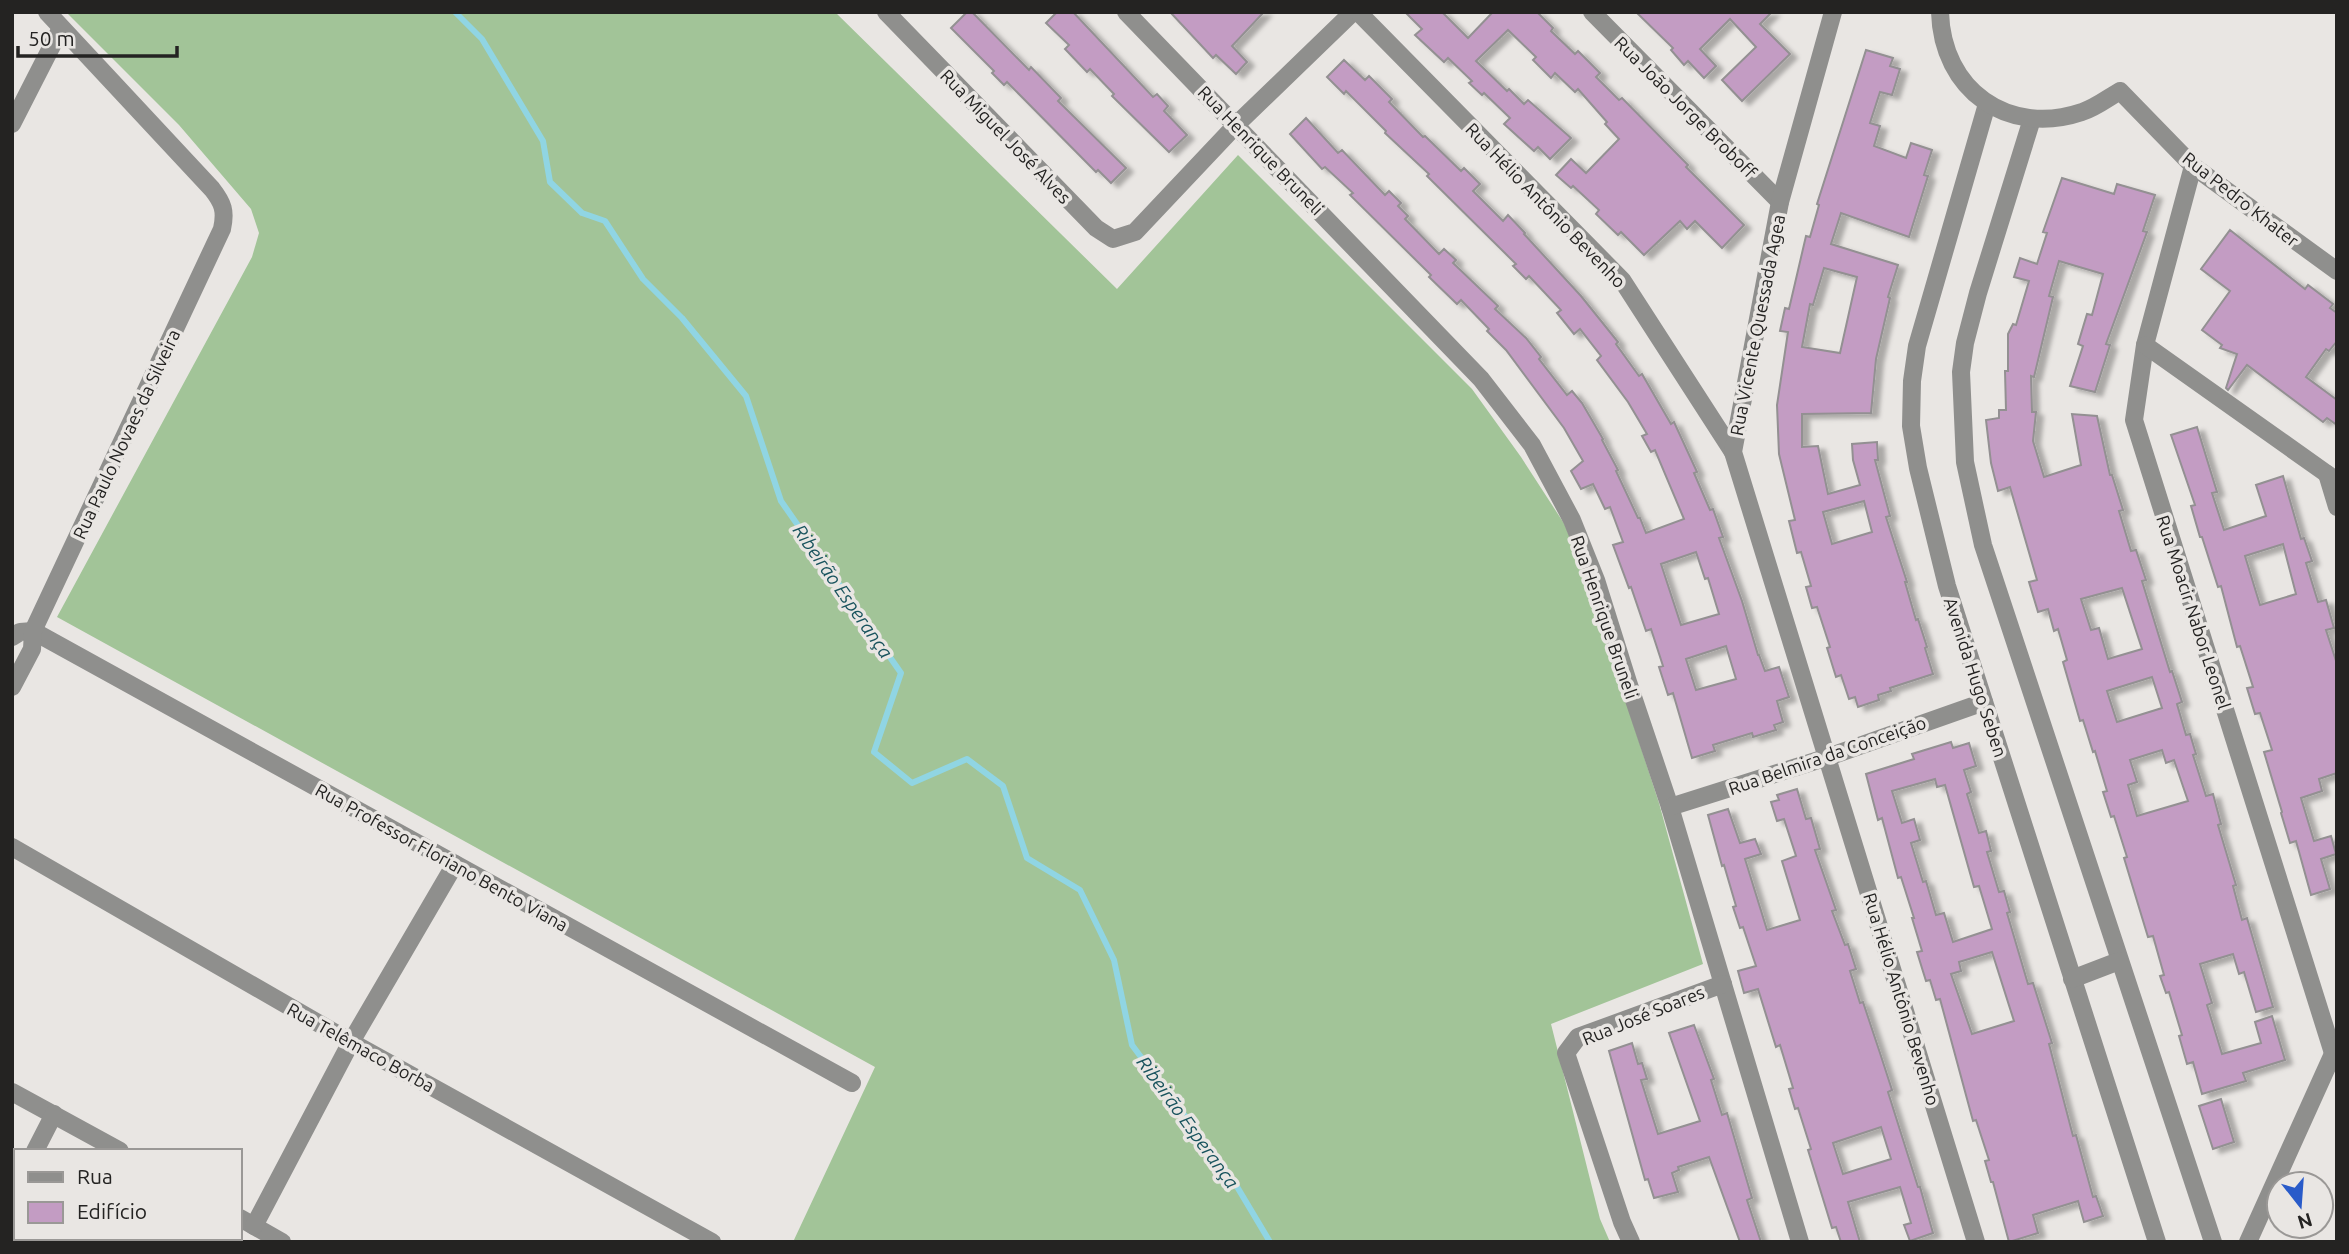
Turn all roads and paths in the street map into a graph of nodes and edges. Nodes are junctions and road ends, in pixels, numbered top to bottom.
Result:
1 (47, 12) edge
2 (886, 12) edge
3 (1126, 12) edge
4 (1353, 12) edge
5 (1359, 12) edge
6 (1592, 12) edge
7 (1940, 12) edge
8 (1828, 15) edge
9 (61, 28) junction
10 (1987, 104) junction
11 (2032, 118) junction
12 (12, 124) edge
13 (1237, 124) junction
14 (2193, 166) junction
15 (1780, 202) junction
16 (2337, 271) edge
17 (2145, 345) junction
18 (1733, 452) junction
19 (2332, 477) edge
20 (2337, 507) edge
21 (33, 631) junction
22 (12, 637) edge
23 (12, 687) edge
24 (1984, 702) junction
25 (1828, 757) junction
26 (1670, 807) junction
27 (12, 847) edge
28 (455, 864) junction
29 (2119, 961) junction
30 (2072, 979) junction
31 (1723, 984) junction
32 (351, 1042) junction
33 (2335, 1049) edge
34 (852, 1083) dead end
35 (12, 1092) edge
36 (54, 1114) junction
37 (36, 1149) edge
38 (116, 1149) edge
39 (247, 1222) edge
40 (282, 1242) edge
41 (712, 1242) edge
42 (1631, 1242) edge
43 (1800, 1242) edge
44 (1976, 1242) edge
45 (2157, 1242) edge
46 (2213, 1242) edge
47 (2248, 1242) edge

1 - 9 street
2 - 13 street, Rua Miguel José Alves
3 - 13 street, Rua Henrique Bruneli
4 - 13 street
5 - 18 street, Rua Hélio Antônio Bevenho
6 - 15 street, Rua João Jorge Broboff
7 - 10 street
8 - 15 street, Rua Vicente Quessada Agea
9 - 12 street
9 - 21 street, Rua Paulo Novaes da Silveira
10 - 11 street
10 - 24 street, Avenida Hugo Seben
11 - 14 street, Rua Pedro Khater
11 - 29 street
13 - 26 street, Rua Henrique Bruneli
14 - 16 street, Rua Pedro Khater
14 - 17 street, Rua Moacir Nabor Leonel
15 - 18 street, Rua Vicente Quessada Agea
17 - 19 street
17 - 33 street, Rua Moacir Nabor Leonel
18 - 25 street, Rua Vicente Quessada Agea
19 - 20 street
21 - 22 street
21 - 23 street, Rua Paulo Novaes da Silveira
21 - 28 street, Rua Professor Floriano Bento Viana
24 - 25 street, Rua Belmira da Conceição
24 - 30 street, Avenida Hugo Seben
25 - 26 street, Rua Belmira da Conceição
25 - 44 street, Rua Hélio Antônio Bevenho
26 - 31 street, Rua Henrique Bruneli
27 - 32 street, Rua Telêmaco Borba
28 - 32 street
28 - 34 street, Rua Professor Floriano Bento Viana
29 - 30 street
29 - 46 street
30 - 45 street, Avenida Hugo Seben
31 - 42 street, Rua José Soares
31 - 43 street, Rua Henrique Bruneli
32 - 39 street
32 - 41 street, Rua Telêmaco Borba
33 - 47 street
35 - 36 street
36 - 37 street
36 - 38 street
39 - 40 street

